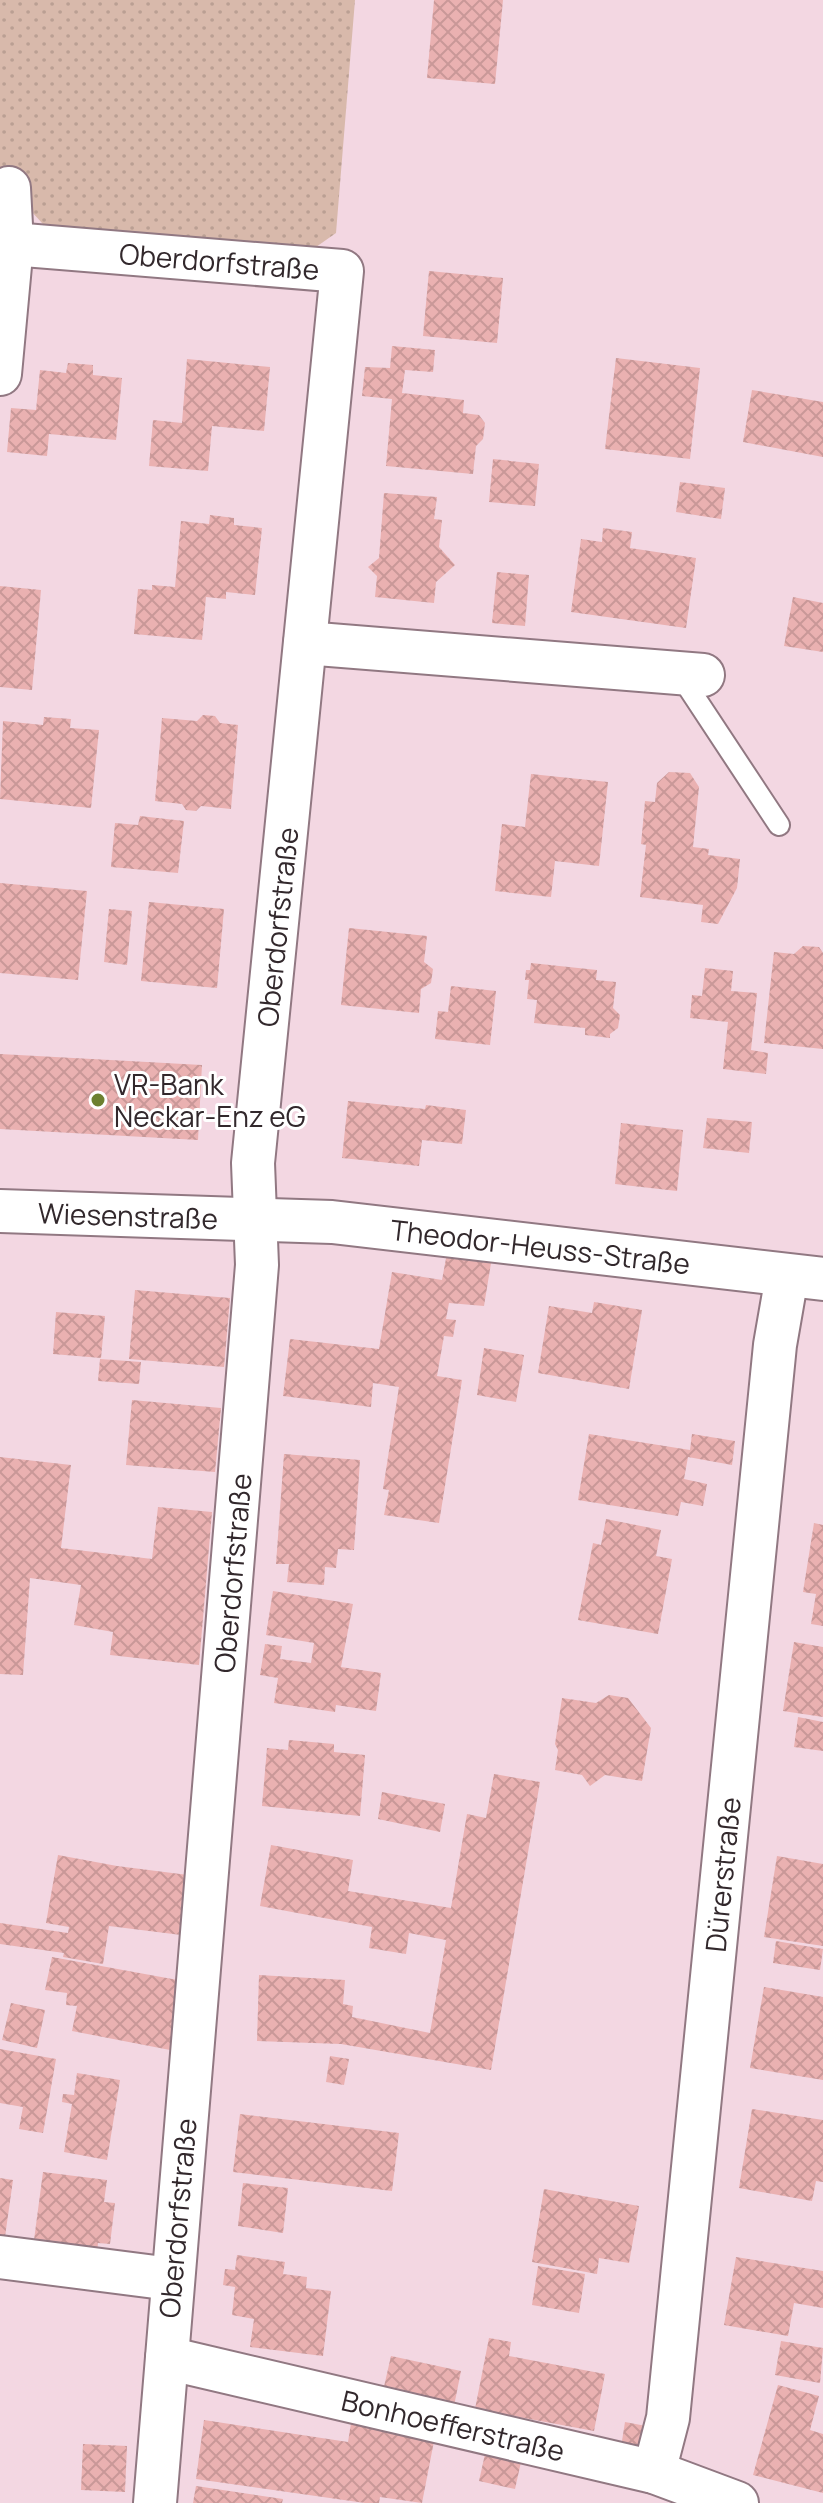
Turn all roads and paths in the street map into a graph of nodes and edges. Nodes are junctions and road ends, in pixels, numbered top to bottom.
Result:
1 (9, 188) dead end
2 (12, 244) junction
3 (0, 374) edge
4 (305, 643) junction
5 (691, 675) joint
6 (779, 825) dead end
7 (0, 1211) edge
8 (256, 1220) junction
9 (805, 1278) edge
10 (0, 2257) edge
11 (171, 2279) junction
12 (167, 2358) junction
13 (654, 2472) junction
14 (155, 2503) edge
15 (737, 2503) edge

1 - 2 street
2 - 3 street
2 - 4 street, Oberdorfstraße
4 - 5 street
4 - 8 street, Oberdorfstraße
5 - 6 lane
7 - 8 street, Wiesenstraße
8 - 9 street, Theodor-Heuss-Straße
8 - 11 street, Oberdorfstraße
9 - 13 street, Dürerstraße
10 - 11 street
11 - 12 street, Oberdorfstraße
12 - 13 street, Bonhoefferstraße
12 - 14 street, Oberdorfstraße
13 - 15 street, Bonhoefferstraße

